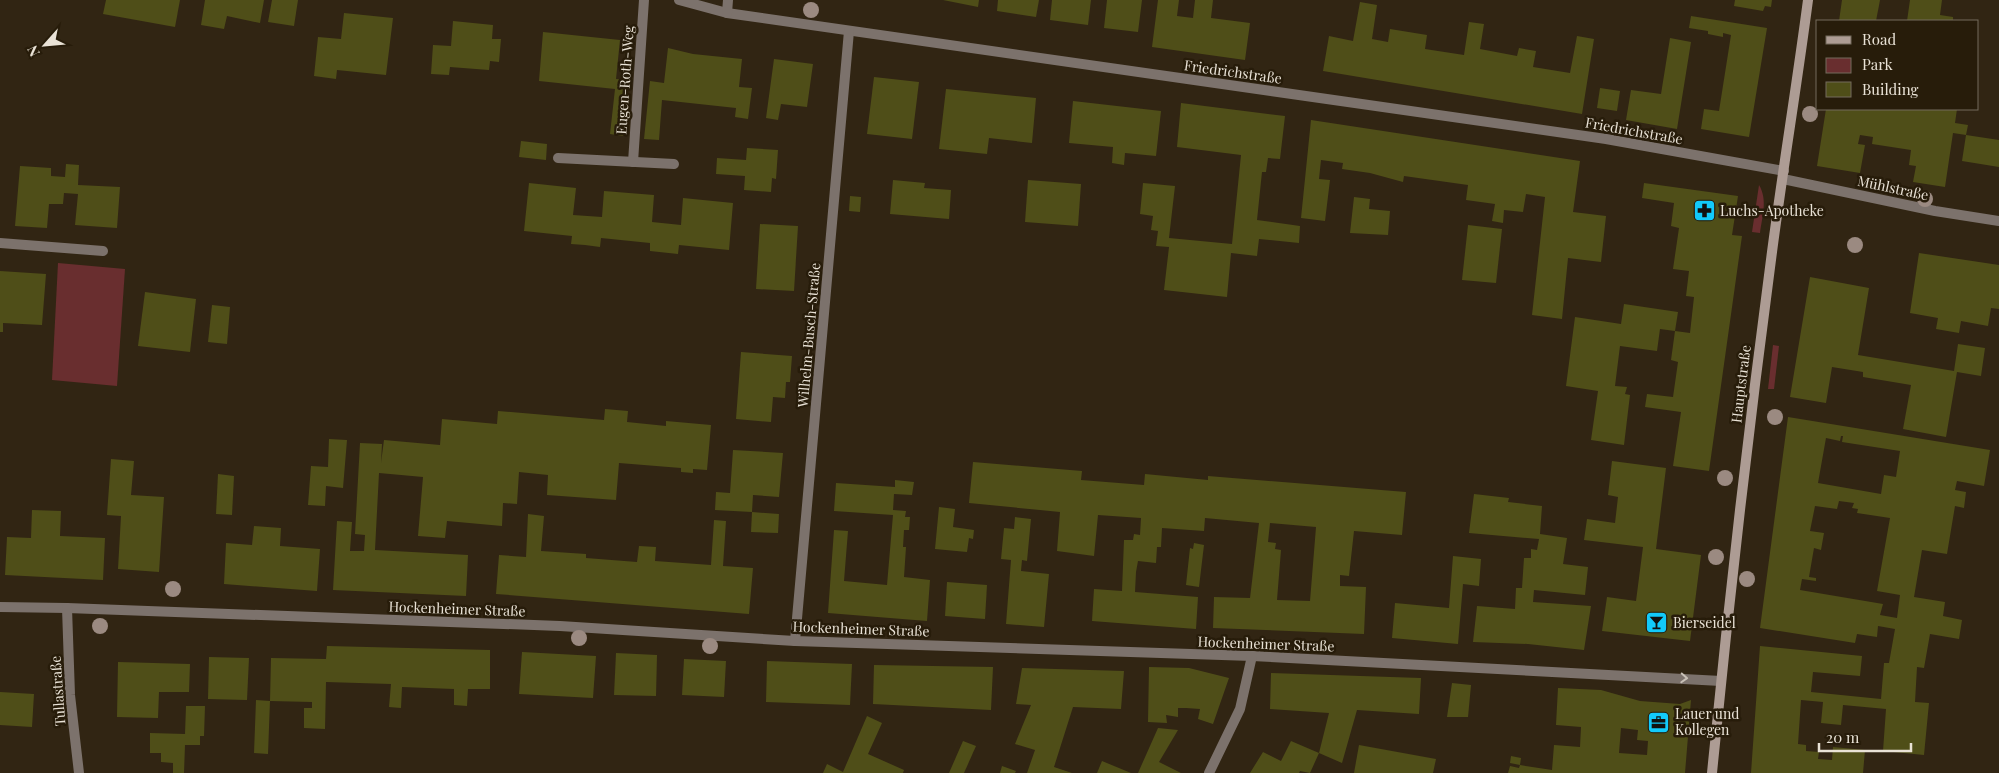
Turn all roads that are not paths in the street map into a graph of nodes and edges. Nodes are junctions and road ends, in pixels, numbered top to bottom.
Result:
1 (644, 0) edge
2 (679, 0) edge
3 (728, 0) edge
4 (1808, 0) edge
5 (727, 13) junction
6 (849, 31) junction
7 (558, 158) dead end
8 (633, 162) junction
9 (674, 164) dead end
10 (1783, 175) junction
11 (1999, 221) edge
12 (0, 243) edge
13 (103, 251) dead end
14 (0, 607) edge
15 (67, 608) junction
16 (795, 641) junction
17 (1252, 656) junction
18 (1721, 681) junction
19 (79, 773) edge
20 (1209, 773) edge
21 (1712, 773) edge

1 - 8 street, Eugen-Roth-Weg
2 - 5 street, Friedrichstraße
3 - 5 street
4 - 10 street, Hauptstraße
5 - 6 street, Friedrichstraße
6 - 10 street, Friedrichstraße
6 - 16 street, Wilhelm-Busch-Straße
7 - 8 street
8 - 9 street
10 - 11 street, Mühlstraße
10 - 18 street, Hauptstraße
12 - 13 street
14 - 15 street, Hockenheimer Straße
15 - 16 street, Hockenheimer Straße
15 - 19 street, Tullastraße
16 - 17 street, Hockenheimer Straße
17 -> 18 street, Hockenheimer Straße
17 - 20 street
18 - 21 street, Hauptstraße

